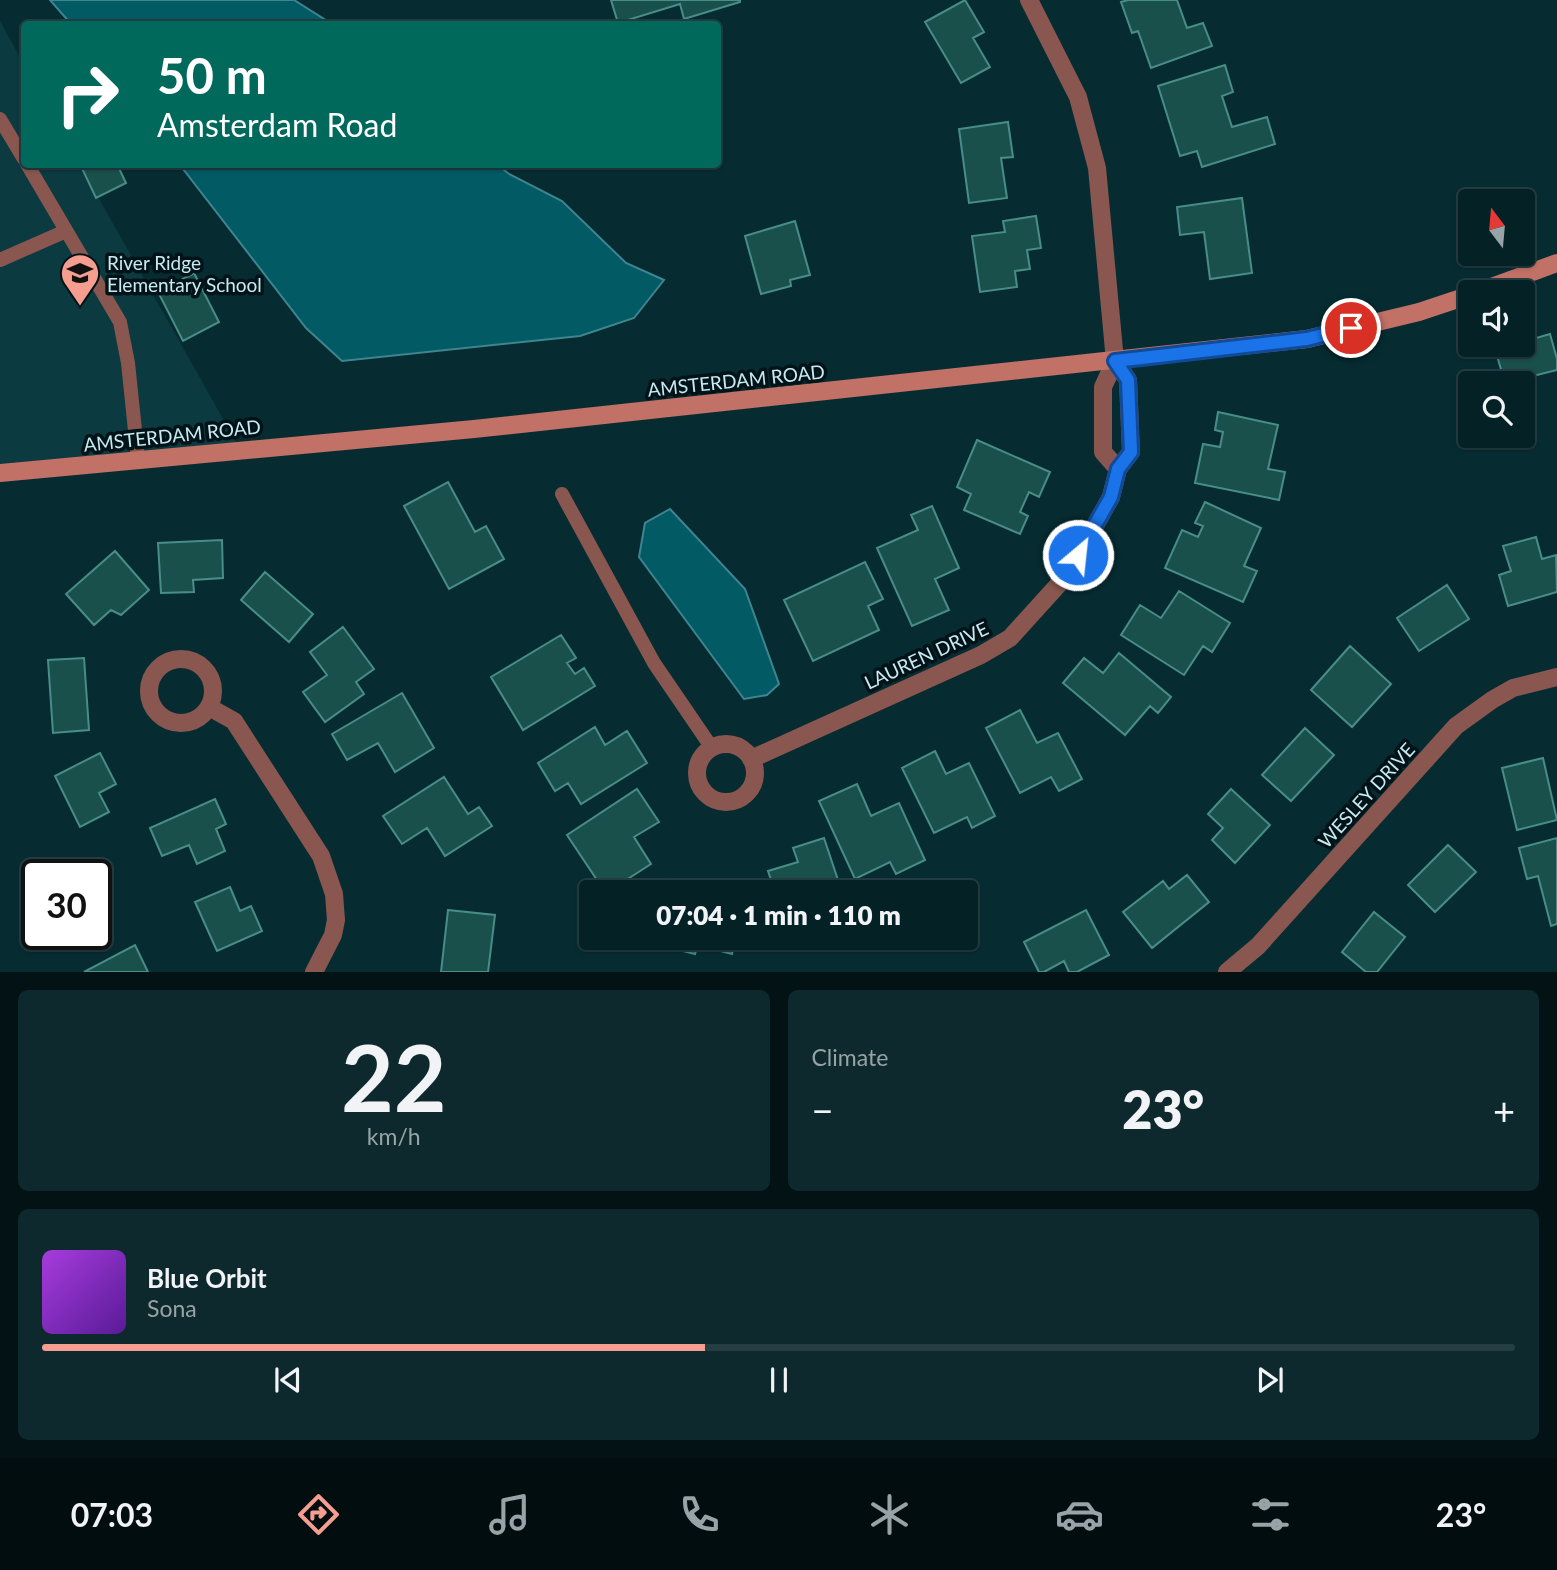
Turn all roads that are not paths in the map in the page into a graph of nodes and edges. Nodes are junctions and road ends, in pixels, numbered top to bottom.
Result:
1 (1029, 0) edge
2 (0, 119) edge
3 (21, 154) edge
4 (29, 168) edge
5 (66, 231) junction
6 (0, 260) edge
7 (1557, 263) edge
8 (1511, 280) edge
9 (1458, 299) edge
10 (1115, 361) junction
11 (138, 460) junction
12 (1118, 469) junction
13 (0, 473) edge
14 (562, 494) dead end
15 (1557, 677) edge
16 (209, 707) dead end
17 (712, 748) junction
18 (751, 759) junction
19 (1235, 969) edge
20 (314, 971) edge

1 - 10 street, LAUREN DRIVE
2 - 3 lane
4 - 5 lane
5 - 6 lane
5 - 11 lane
7 - 8 main road
9 - 10 main road, AMSTERDAM ROAD
10 - 11 main road, AMSTERDAM ROAD
10 - 12 street, LAUREN DRIVE
10 - 12 street, LAUREN DRIVE
11 - 13 main road, AMSTERDAM ROAD
12 - 18 street, LAUREN DRIVE
14 - 17 lane
15 - 19 street, WESLEY DRIVE
16 - 20 street
17 - 18 street
17 - 18 street

